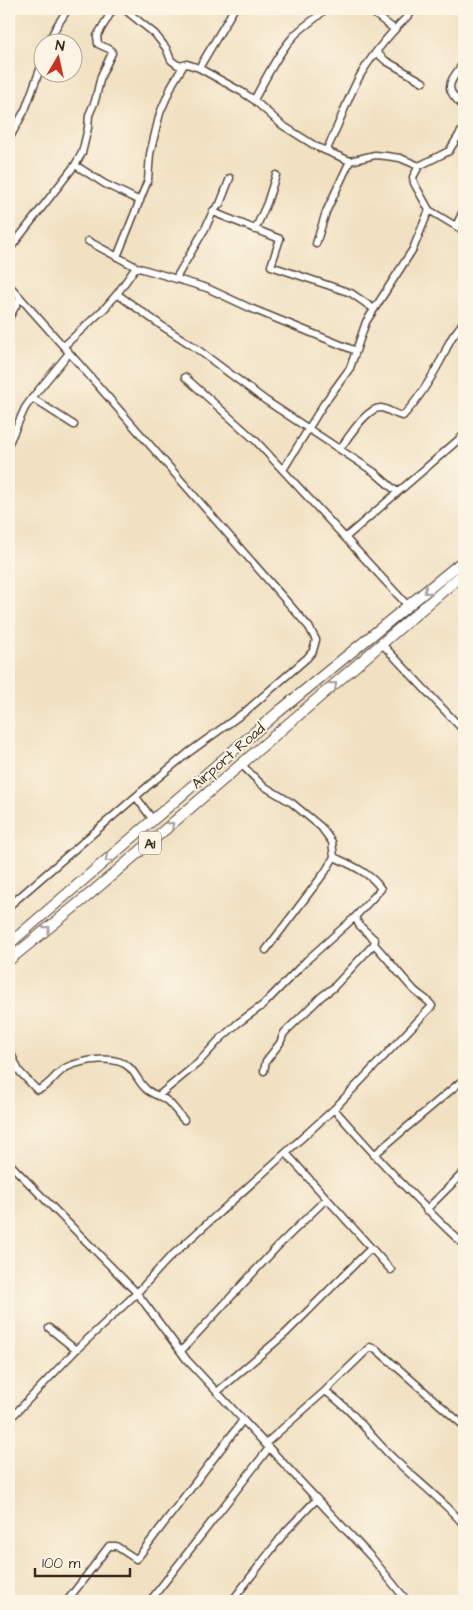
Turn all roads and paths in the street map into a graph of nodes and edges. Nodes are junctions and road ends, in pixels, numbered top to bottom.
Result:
1 (68, 9) edge
2 (113, 9) edge
3 (124, 9) edge
4 (234, 9) edge
5 (325, 9) edge
6 (368, 9) edge
7 (415, 9) edge
8 (394, 29) junction
9 (54, 32) edge
10 (376, 52) junction
11 (464, 62) edge
12 (184, 65) junction
13 (199, 68) junction
14 (35, 82) edge
15 (423, 82) dead end
16 (254, 100) junction
17 (464, 107) edge
18 (464, 127) edge
19 (9, 139) edge
20 (326, 151) junction
21 (350, 161) junction
22 (75, 165) junction
23 (419, 166) junction
24 (276, 175) dead end
25 (230, 178) dead end
26 (140, 201) junction
27 (464, 209) edge
28 (430, 210) junction
29 (213, 211) junction
30 (456, 226) junction
31 (255, 230) junction
32 (464, 231) edge
33 (88, 241) dead end
34 (316, 244) dead end
35 (9, 250) edge
36 (117, 257) junction
37 (136, 267) junction
38 (176, 278) junction
39 (9, 285) edge
40 (117, 294) junction
41 (20, 298) junction
42 (374, 309) junction
43 (9, 318) edge
44 (463, 324) edge
45 (64, 346) junction
46 (356, 351) junction
47 (69, 353) junction
48 (185, 377) dead end
49 (32, 398) junction
50 (74, 425) dead end
51 (309, 429) junction
52 (464, 435) edge
53 (9, 443) edge
54 (340, 449) junction
55 (283, 470) junction
56 (397, 492) junction
57 (346, 537) junction
58 (464, 560) edge
59 (464, 573) edge
60 (409, 607) junction
61 (382, 644) junction
62 (464, 731) edge
63 (241, 764) junction
64 (136, 797) junction
65 (153, 820) junction
66 (334, 857) junction
67 (9, 906) edge
68 (355, 917) junction
69 (9, 944) edge
70 (374, 944) junction
71 (266, 950) dead end
72 (9, 960) edge
73 (9, 1049) edge
74 (264, 1071) dead end
75 (464, 1079) edge
76 (158, 1096) junction
77 (334, 1108) junction
78 (184, 1120) dead end
79 (286, 1153) junction
80 (374, 1155) junction
81 (9, 1163) edge
82 (464, 1172) edge
83 (326, 1199) junction
84 (426, 1210) junction
85 (464, 1245) edge
86 (371, 1248) junction
87 (391, 1270) dead end
88 (137, 1293) junction
89 (49, 1328) dead end
90 (76, 1350) junction
91 (180, 1351) junction
92 (217, 1392) junction
93 (325, 1392) junction
94 (9, 1420) edge
95 (243, 1420) junction
96 (464, 1426) edge
97 (267, 1446) junction
98 (318, 1499) junction
99 (464, 1525) edge
100 (68, 1601) edge
101 (150, 1601) edge
102 (232, 1601) edge
103 (407, 1601) edge

1 - 9 street
2 - 22 street
3 - 12 street
4 - 13 street
5 - 16 street
6 - 8 street
7 - 8 street
8 - 10 street
10 - 15 street
10 - 20 street
11 - 17 street
12 - 13 street
12 - 26 street
13 - 16 street
14 - 19 street
16 - 20 street
18 - 23 street
20 - 21 street
21 - 23 street
21 - 34 street
22 - 26 street
22 - 35 street
23 - 28 street
24 - 31 street
25 - 29 street
26 - 36 street
27 - 30 street
28 - 30 street
28 - 42 street
29 - 31 street
29 - 38 street
30 - 32 street
31 - 42 street
33 - 36 street
36 - 37 street
37 - 38 street
37 - 40 street
38 - 46 street
39 - 41 street
40 - 45 street
40 - 51 street
41 - 43 street
41 - 45 street
42 - 46 street
44 - 54 street
45 - 47 street
46 - 51 street
47 - 49 street
47 - 64 street
48 - 55 street
49 - 50 street
49 - 53 street
51 - 54 street
51 - 55 street
52 - 56 street
54 - 56 street
55 - 57 street
56 - 57 street
57 - 60 street
58 -> 60 highway, Airport Road / A1
59 - 61 highway, Airport Road / A1
60 - 65 highway, Airport Road / A1
61 - 62 street
63 -> 61 highway, Airport Road / A1
63 - 66 street
72 -> 63 highway, Airport Road / A1
64 - 65 street
64 - 67 street
65 -> 69 highway, Airport Road / A1
66 - 68 street
66 - 71 street
68 - 70 street
68 - 76 street
70 - 74 street
70 - 77 street
73 - 76 street
75 - 80 street
76 - 78 street
77 - 79 street
77 - 80 street
79 - 83 street
79 - 88 street
80 - 84 street
81 - 88 street
82 - 84 street
83 - 86 street
83 - 91 street
84 - 85 street
86 - 87 street
86 - 92 street
88 - 90 street
88 - 91 street
89 - 90 street
90 - 94 street
91 - 92 street
92 - 95 street
93 - 96 street
93 - 97 street
93 - 99 street
95 - 97 street
95 - 100 street
97 - 98 street
97 - 101 street
98 - 102 street
98 - 103 street

